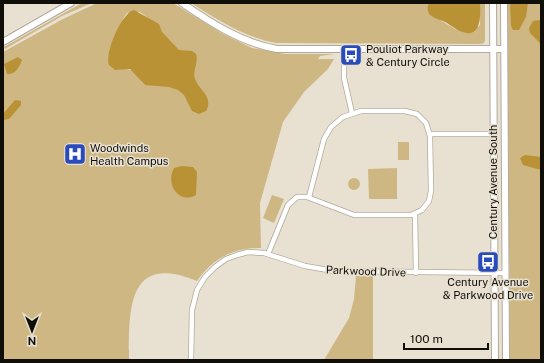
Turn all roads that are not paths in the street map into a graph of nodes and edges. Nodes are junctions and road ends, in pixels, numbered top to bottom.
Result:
1 (71, 3) edge
2 (182, 3) edge
3 (493, 3) edge
4 (504, 3) edge
5 (3, 42) edge
6 (344, 49) junction
7 (493, 49) junction
8 (504, 49) junction
9 (352, 113) junction
10 (430, 134) junction
11 (493, 134) junction
12 (309, 197) junction
13 (414, 214) junction
14 (268, 254) junction
15 (416, 273) junction
16 (493, 273) junction
17 (504, 273) junction
18 (191, 360) edge
19 (495, 360) edge
20 (506, 360) edge

1 - 5 main road
2 - 6 main road
3 - 7 main road, Century Avenue South
4 - 8 main road, Century Avenue South
6 - 7 main road
6 - 9 street
7 - 8 main road
7 - 11 main road, Century Avenue South
8 - 17 main road, Century Avenue South
9 - 10 street
9 - 12 street
10 - 11 street
10 - 13 street
11 - 16 main road, Century Avenue South
12 - 13 street
12 - 14 street
13 - 15 street
14 - 15 street, Parkwood Drive
14 - 18 street, Parkwood Drive
15 - 16 street, Parkwood Drive
16 - 17 street, Parkwood Drive
16 - 19 main road, Century Avenue South
17 - 20 main road, Century Avenue South

